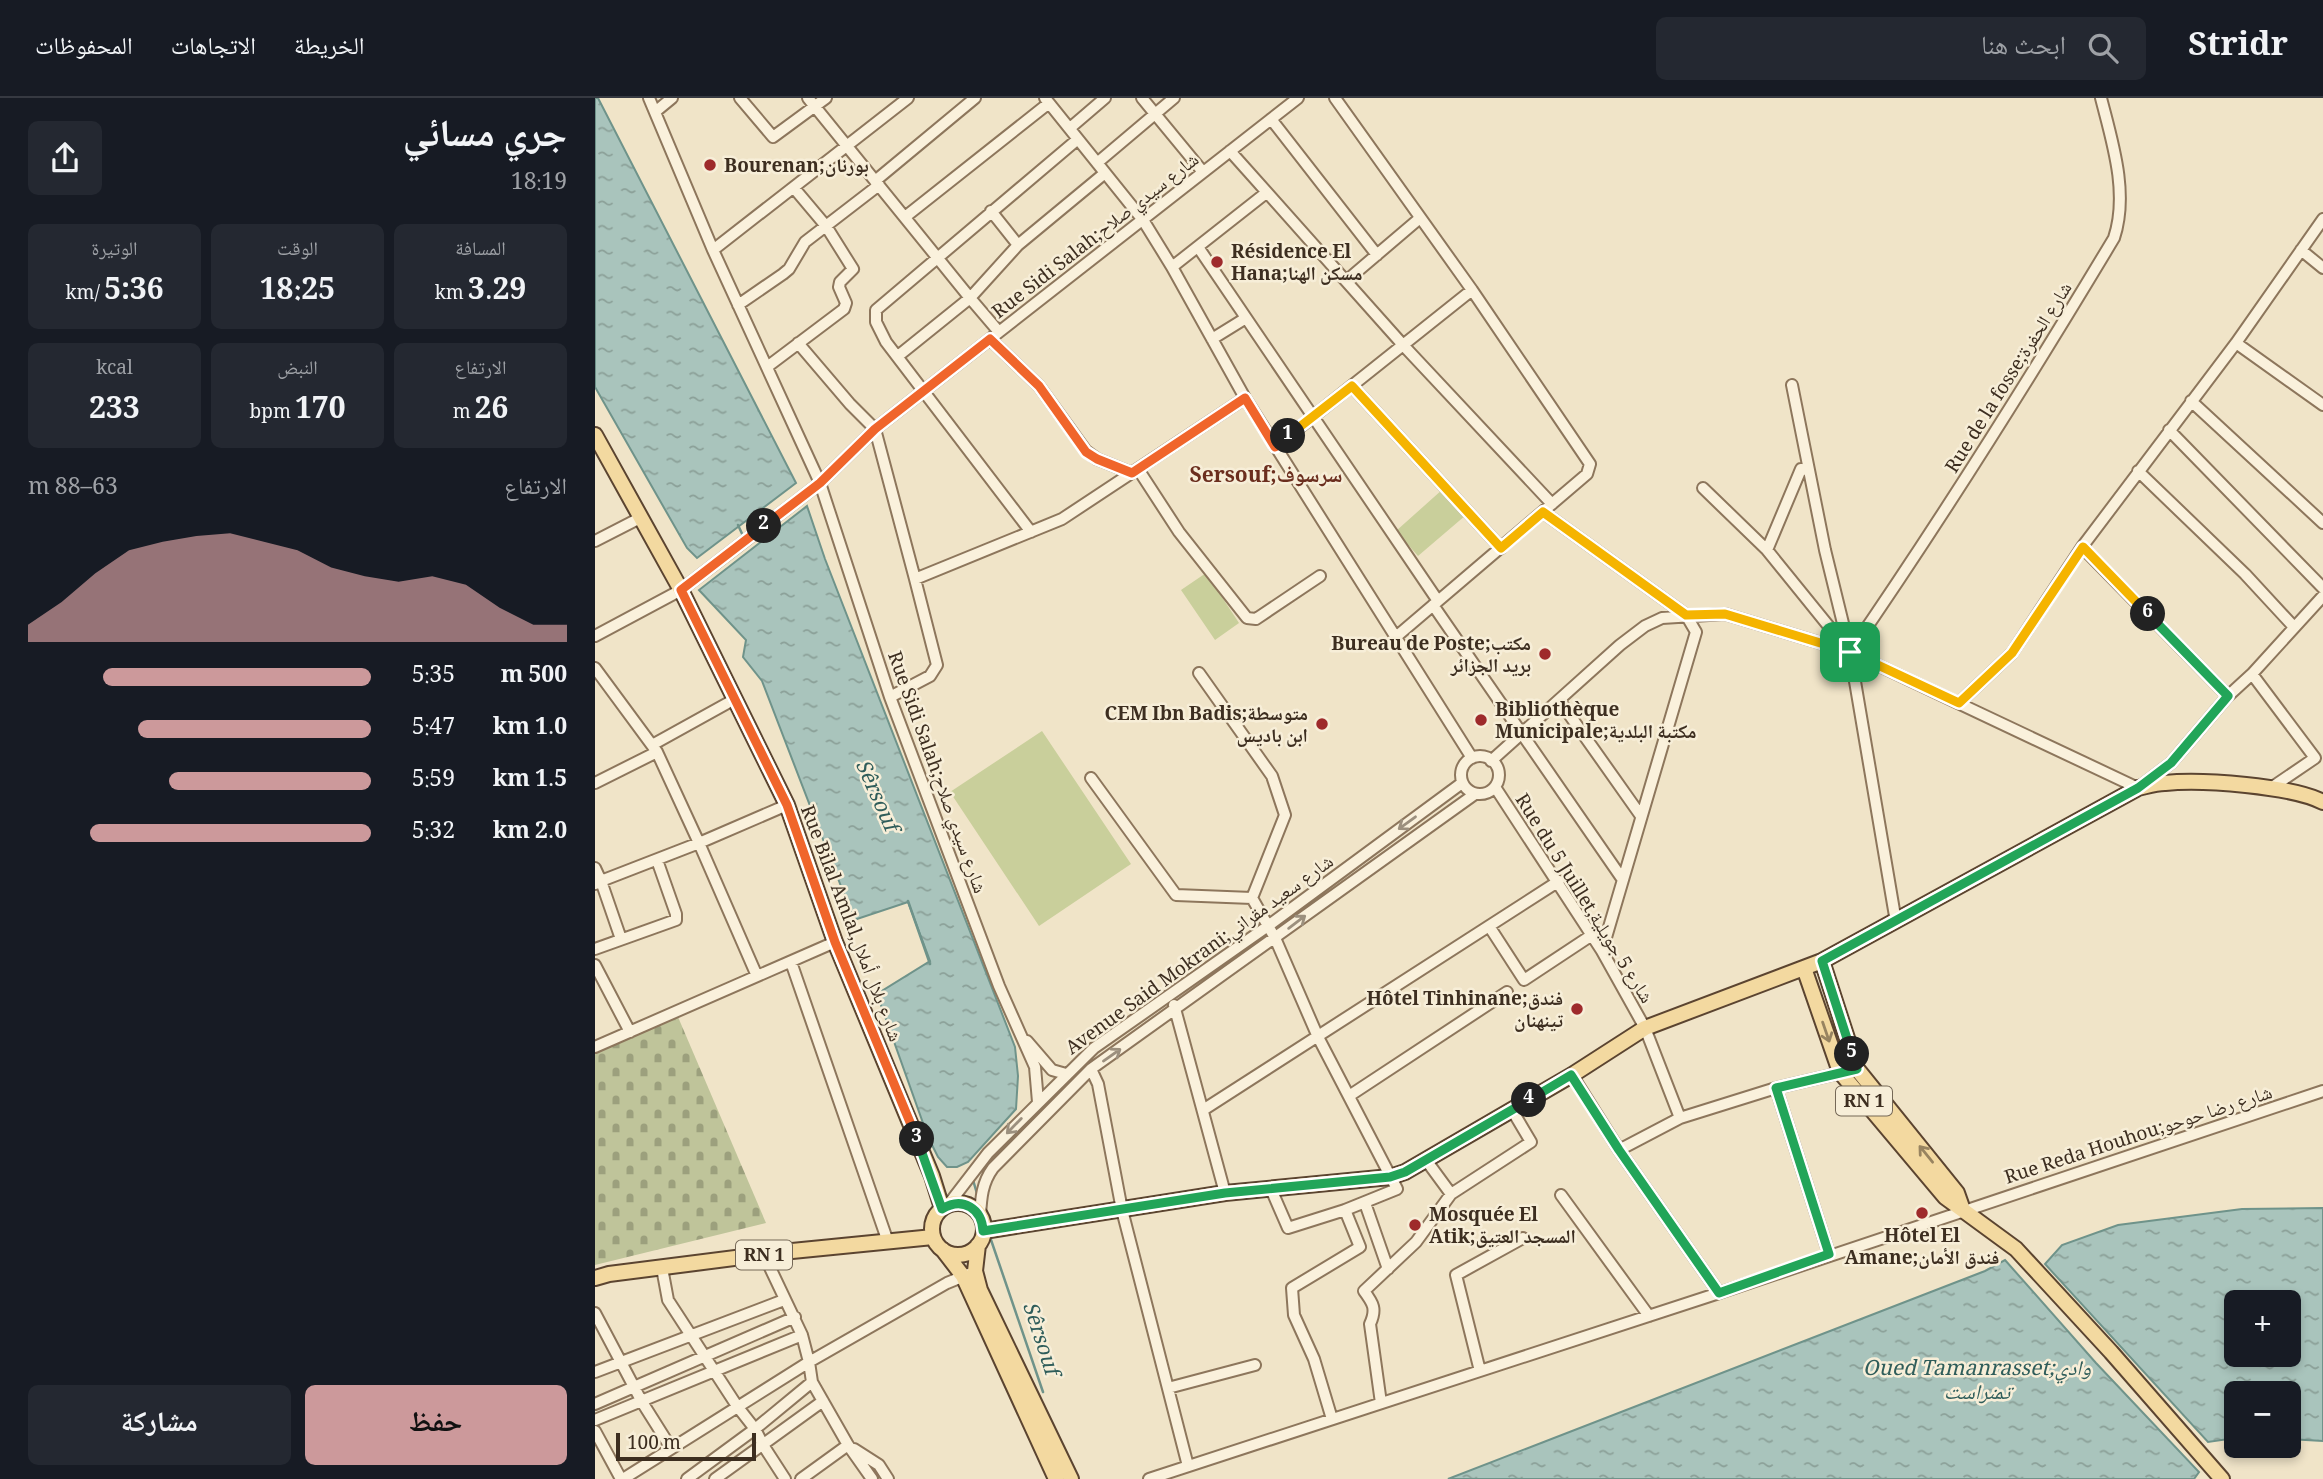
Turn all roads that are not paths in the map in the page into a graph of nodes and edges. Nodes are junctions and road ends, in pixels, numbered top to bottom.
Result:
1 (649, 98) edge
2 (672, 98) edge
3 (740, 98) edge
4 (826, 98) edge
5 (975, 98) edge
6 (1105, 98) edge
7 (1142, 98) edge
8 (1174, 98) edge
9 (1298, 98) edge
10 (1335, 98) edge
11 (2101, 98) edge
12 (903, 99) edge
13 (1047, 100) edge
14 (812, 102) edge
15 (655, 112) junction
16 (1156, 114) junction
17 (1271, 119) junction
18 (1070, 128) junction
19 (1078, 139) junction
20 (848, 146) junction
21 (1230, 152) junction
22 (1097, 163) junction
23 (1203, 172) junction
24 (1105, 173) junction
25 (877, 183) junction
26 (794, 188) junction
27 (1266, 193) junction
28 (991, 211) junction
29 (905, 217) junction
30 (1420, 218) junction
31 (2323, 219) edge
32 (1143, 220) junction
33 (826, 226) junction
34 (1019, 245) junction
35 (1198, 247) junction
36 (713, 250) junction
37 (2301, 250) junction
38 (1377, 255) junction
39 (937, 256) junction
40 (1172, 267) junction
41 (2323, 268) edge
42 (1346, 281) junction
43 (1472, 290) junction
44 (970, 298) junction
45 (738, 304) junction
46 (1246, 318) junction
47 (994, 336) junction
48 (1212, 339) junction
49 (799, 343) junction
50 (2236, 343) junction
51 (1403, 345) junction
52 (898, 356) junction
53 (767, 367) junction
54 (1792, 384) dead end
55 (1352, 386) junction
56 (925, 390) junction
57 (1245, 398) junction
58 (2191, 401) junction
59 (2323, 405) edge
60 (1313, 416) junction
61 (875, 429) junction
62 (2169, 430) junction
63 (595, 435) edge
64 (1275, 447) junction
65 (1809, 470) junction
66 (1135, 471) junction
67 (2138, 471) junction
68 (820, 483) junction
69 (1703, 488) dead end
70 (1552, 504) junction
71 (1543, 512) junction
72 (640, 518) junction
73 (2323, 523) edge
74 (1031, 532) junction
75 (595, 541) edge
76 (2083, 547) junction
77 (1501, 548) junction
78 (1767, 550) junction
79 (1320, 576) dead end
80 (915, 579) junction
81 (2323, 588) edge
82 (681, 590) junction
83 (2323, 596) edge
84 (1436, 603) junction
85 (1686, 615) junction
86 (2294, 627) junction
87 (595, 636) edge
88 (1397, 636) junction
89 (1850, 652) junction
90 (595, 668) edge
91 (1199, 673) dead end
92 (2252, 674) junction
93 (2228, 696) junction
94 (890, 697) junction
95 (735, 699) junction
96 (1559, 700) junction
97 (1959, 703) junction
98 (1521, 734) junction
99 (655, 748) junction
100 (1472, 758) junction
101 (1491, 761) junction
102 (2171, 763) junction
103 (1091, 778) dead end
104 (2189, 782) junction
105 (595, 783) edge
106 (1462, 783) junction
107 (1495, 788) junction
108 (2138, 788) junction
109 (2271, 788) junction
110 (1475, 793) junction
111 (2323, 802) edge
112 (787, 805) junction
113 (1641, 816) junction
114 (699, 843) junction
115 (657, 860) junction
116 (595, 869) edge
117 (1623, 880) junction
118 (1559, 881) junction
119 (598, 883) edge
120 (1252, 898) junction
121 (1896, 922) junction
122 (1268, 926) junction
123 (1489, 926) junction
124 (1592, 935) junction
125 (1275, 938) junction
126 (621, 939) junction
127 (835, 942) junction
128 (595, 949) edge
129 (1602, 951) junction
130 (1822, 961) junction
131 (791, 962) junction
132 (595, 965) edge
133 (1804, 968) junction
134 (757, 976) junction
135 (1171, 992) junction
136 (1507, 992) dead end
137 (1176, 1009) junction
138 (1645, 1028) junction
139 (1019, 1031) junction
140 (631, 1032) junction
141 (1318, 1037) junction
142 (595, 1047) edge
143 (1091, 1069) junction
144 (1857, 1069) junction
145 (1840, 1072) junction
146 (1066, 1074) junction
147 (1571, 1075) junction
148 (1776, 1088) junction
149 (2323, 1091) edge
150 (1349, 1096) junction
151 (1038, 1102) junction
152 (1203, 1110) junction
153 (1512, 1110) junction
154 (1680, 1118) junction
155 (1619, 1150) junction
156 (1426, 1160) junction
157 (1390, 1177) junction
158 (1271, 1189) junction
159 (1225, 1193) junction
160 (1451, 1194) junction
161 (1561, 1195) dead end
162 (1365, 1203) junction
163 (945, 1207) junction
164 (1122, 1210) junction
165 (1345, 1210) junction
166 (1964, 1210) junction
167 (980, 1216) junction
168 (933, 1237) junction
169 (981, 1238) junction
170 (1523, 1238) dead end
171 (888, 1242) junction
172 (943, 1250) junction
173 (1829, 1254) junction
174 (764, 1255) junction
175 (662, 1268) junction
176 (1388, 1269) junction
177 (969, 1274) junction
178 (595, 1278) edge
179 (1719, 1293) junction
180 (784, 1300) junction
181 (595, 1313) edge
182 (1649, 1316) junction
183 (795, 1317) junction
184 (802, 1335) junction
185 (691, 1337) junction
186 (704, 1356) junction
187 (809, 1362) junction
188 (621, 1363) junction
189 (1255, 1365) dead end
190 (1480, 1371) junction
191 (595, 1372) edge
192 (716, 1373) junction
193 (812, 1382) junction
194 (634, 1387) junction
195 (1168, 1388) junction
196 (823, 1401) junction
197 (642, 1402) junction
198 (1381, 1403) junction
199 (595, 1404) edge
200 (737, 1406) junction
201 (1332, 1419) junction
202 (595, 1420) edge
203 (755, 1429) junction
204 (595, 1431) edge
205 (763, 1445) junction
206 (848, 1445) junction
207 (671, 1448) junction
208 (1188, 1466) junction
209 (1055, 1471) edge
210 (867, 1477) edge
211 (2221, 1478) edge
212 (622, 1479) edge
213 (687, 1479) edge
214 (715, 1479) edge
215 (785, 1479) edge
216 (801, 1479) edge
217 (888, 1479) edge
218 (1071, 1479) edge
219 (1083, 1479) edge
220 (1149, 1479) edge

1 - 15 street, Rue Sidi Salah;شارع سيدي صلاح
2 - 15 street
3 - 14 street
4 - 14 street
5 - 25 street
6 - 18 street
7 - 16 street
8 - 16 street
9 - 17 street, Rue Sidi Salah;شارع سيدي صلاح
10 - 30 street
11 - 89 street, Rue de la fosse;شارع الحفرة
12 - 20 street
13 - 18 street
13 - 29 street
14 - 20 street
15 - 36 street, Rue Sidi Salah;شارع سيدي صلاح
16 - 22 street
16 - 23 street
17 - 21 street, Rue Sidi Salah;شارع سيدي صلاح
17 - 38 street
18 - 19 street
19 - 22 street
19 - 28 street
20 - 25 street
20 - 26 street
21 - 23 street, Rue Sidi Salah;شارع سيدي صلاح
21 - 27 street
22 - 24 street
23 - 32 street, Rue Sidi Salah;شارع سيدي صلاح
24 - 32 street
24 - 34 street
25 - 29 street
25 - 33 street
26 - 33 street
26 - 36 street
27 - 35 street
27 - 42 street
28 - 34 street
28 - 39 street
29 - 39 street
30 - 38 street
30 - 43 street
31 - 37 street
32 - 40 street
32 - 47 street, Rue Sidi Salah;شارع سيدي صلاح
33 - 45 street
33 - 49 street
34 - 44 street
35 - 40 street
35 - 46 street
36 - 45 street, Rue Sidi Salah;شارع سيدي صلاح
37 - 41 street
37 - 50 street
38 - 42 street
39 - 44 street
39 - 52 street
40 - 48 street
42 - 51 street
43 - 51 street
43 - 70 street
44 - 47 street
44 - 52 street
45 - 53 street, Rue Sidi Salah;شارع سيدي صلاح
46 - 48 street
46 - 60 street
47 - 56 street, Rue Sidi Salah;شارع سيدي صلاح
47 - 66 street
48 - 57 street
49 - 53 street
49 - 61 street
50 - 58 street
50 - 59 street
51 - 55 street
51 - 70 street
52 - 56 street
53 - 68 street, Rue Sidi Salah;شارع سيدي صلاح
54 - 65 street
55 - 60 street
55 - 77 street
56 - 61 street, Rue Sidi Salah;شارع سيدي صلاح
56 - 74 street
57 - 64 street
57 - 66 street
58 - 62 street
58 - 73 street
60 - 64 street
60 - 84 street
61 - 68 street, Rue Sidi Salah;شارع سيدي صلاح
61 - 80 street
62 - 67 street
62 - 81 street
63 - 72 main road, Rue Bilal Amlal,شارع بلال أملال
64 - 88 street
65 - 78 street
65 - 89 street
66 - 74 street
66 - 79 street
67 - 76 street
67 - 86 street
68 - 82 street
68 - 94 street, Rue Sidi Salah;شارع سيدي صلاح
69 - 78 street
70 - 71 street
71 - 77 street
71 - 85 street
72 - 75 street
72 - 82 main road, Rue Bilal Amlal,شارع بلال أملال
74 - 80 street
76 - 93 street
76 - 97 street
77 - 84 street
78 - 89 street
80 - 94 street
82 - 87 street
82 - 95 main road, Rue Bilal Amlal,شارع بلال أملال
83 - 86 street
84 - 88 street
84 - 98 street
85 - 89 street
85 - 96 street
85 - 113 street
86 - 92 street
88 - 100 street
89 - 97 street
89 - 121 street
90 - 99 street
91 - 120 street
92 - 93 street
92 - 109 street
93 - 102 street
94 - 139 street, Rue Sidi Salah;شارع سيدي صلاح
95 - 99 street
95 - 112 main road, Rue Bilal Amlal,شارع بلال أملال
96 - 98 street
96 - 113 street
97 - 108 street
98 - 101 street
98 - 117 street
99 - 105 street
99 - 114 street
100 - 101 street
100 - 106 street
101 - 107 street
102 - 104 street
102 - 108 street
103 - 120 street
104 - 108 main road
104 - 109 main road
106 - 110 street
106 -> 122 street, Avenue Said Mokrani;شارع سعيد مقراني
107 - 110 street
107 - 118 street, Rue du 5 Juillet,شارع 5 جويلية
108 - 121 main road
109 - 111 main road
125 -> 110 street, Avenue Said Mokrani;شارع سعيد مقراني
112 - 114 street
112 - 127 main road, Rue Bilal Amlal,شارع بلال أملال
113 - 117 street
114 - 115 street
114 - 134 street
115 - 119 street
115 - 126 street
116 - 119 street
117 - 129 street
118 - 123 street
118 - 124 street, Rue du 5 Juillet,شارع 5 جويلية
119 - 126 street
120 - 122 street
121 - 130 main road
122 - 125 street
122 - 135 street, Avenue Said Mokrani;شارع سعيد مقراني
123 - 124 street
123 - 141 street
124 - 129 street, Rue du 5 Juillet,شارع 5 جويلية
125 - 137 street, Avenue Said Mokrani;شارع سعيد مقراني
125 - 141 street
126 - 128 street
127 - 131 street
127 - 163 main road, Rue Bilal Amlal,شارع بلال أملال
129 - 138 street, Rue du 5 Juillet,شارع 5 جويلية
130 - 133 main road
130 - 144 main road, RN 1
131 - 134 street
131 - 171 street
132 - 140 street
133 - 138 main road
133 -> 145 main road, RN 1
134 - 140 street
135 - 137 street
135 - 146 street, Avenue Said Mokrani;شارع سعيد مقراني
136 - 150 street
143 -> 137 street, Avenue Said Mokrani;شارع سعيد مقراني
137 - 152 street
138 - 147 main road
138 - 154 street, Rue du 5 Juillet,شارع 5 جويلية
139 - 146 street, Rue Sidi Salah;شارع سيدي صلاح
139 - 151 street, Rue Sidi Salah;شارع سيدي صلاح
140 - 142 street
141 - 150 street
141 - 152 street
143 - 164 street
143 - 167 street, Avenue Said Mokrani;شارع سعيد مقراني
144 - 145 street
166 -> 144 main road, RN 1
145 - 148 street
145 - 166 main road, RN 1
146 - 151 street, Avenue Said Mokrani;شارع سعيد مقراني
147 - 153 main road
147 - 155 street
148 - 154 street
148 - 173 street
149 - 166 street, Rue Reda Houhou;شارع رضا حوحو
150 - 157 street
151 -> 163 street, Avenue Said Mokrani;شارع سعيد مقراني
152 - 159 street
153 - 156 main road
153 - 160 street
154 - 155 street
155 - 179 street
156 - 157 main road
156 - 160 street
157 - 158 main road
157 - 162 street
158 - 159 main road
158 - 165 street
159 - 164 main road
160 - 176 street
161 - 182 street
162 - 165 street
162 - 176 street
163 - 167 main road
163 - 168 main road
164 - 169 main road
164 - 195 street
165 - 201 street
166 - 173 street, Rue Reda Houhou;شارع رضا حوحو
166 - 211 main road, RN 1
167 - 169 main road
168 - 171 main road, RN 1
168 - 172 main road
169 - 172 main road
169 - 177 main road
170 - 190 street
171 - 174 main road, RN 1
172 - 177 main road
173 - 179 street, Rue Reda Houhou;شارع رضا حوحو
174 - 175 main road, RN 1
174 - 180 street
175 - 178 main road, RN 1
175 - 185 street
176 - 198 street
177 - 187 street
177 - 209 main road
179 - 182 street, Rue Reda Houhou;شارع رضا حوحو
180 - 183 street
180 - 185 street
181 - 188 street
182 - 190 street, Rue Reda Houhou;شارع رضا حوحو
183 - 184 street
183 - 186 street
184 - 187 street
184 - 192 street
185 - 186 street
185 - 188 street
186 - 192 street
186 - 194 street
187 - 193 street
187 - 200 street
188 - 191 street
188 - 194 street
189 - 195 street
190 - 198 street, Rue Reda Houhou;شارع رضا حوحو
192 - 197 street
192 - 200 street
193 - 196 street
193 - 203 street
194 - 197 street
194 - 199 street
195 - 208 street
196 - 205 street
196 - 206 street
197 - 202 street
197 - 207 street
198 - 201 street, Rue Reda Houhou;شارع رضا حوحو
200 - 203 street
200 - 207 street
201 - 208 street, Rue Reda Houhou;شارع رضا حوحو
203 - 205 street
203 - 213 street
204 - 212 street
205 - 214 street
205 - 215 street
206 - 210 street
206 - 216 street
206 - 217 street
207 - 212 street
208 - 220 street, Rue Reda Houhou;شارع رضا حوحو
209 - 218 main road
209 - 219 main road

